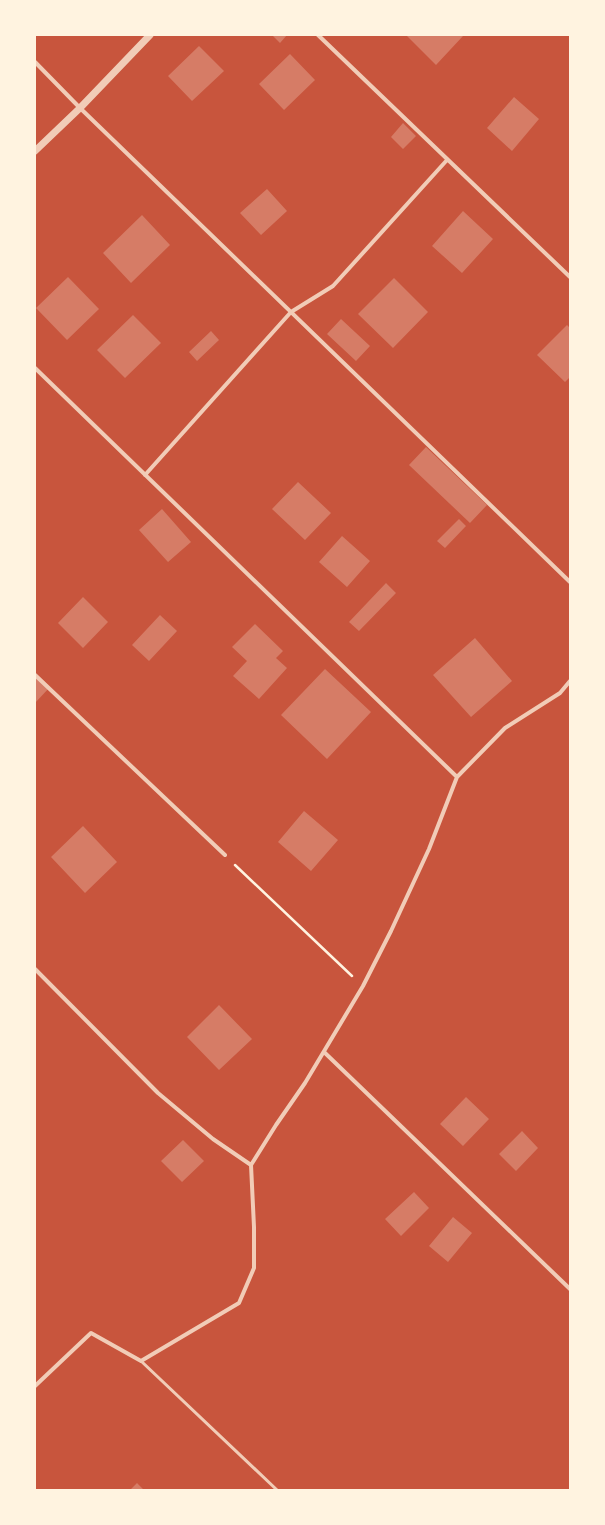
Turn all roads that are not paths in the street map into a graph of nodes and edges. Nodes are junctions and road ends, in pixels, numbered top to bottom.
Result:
1 (150, 35) edge
2 (318, 35) edge
3 (35, 62) edge
4 (80, 108) junction
5 (35, 151) edge
6 (447, 160) junction
7 (570, 277) edge
8 (292, 312) junction
9 (35, 368) edge
10 (145, 475) junction
11 (570, 582) edge
12 (35, 675) edge
13 (570, 681) edge
14 (457, 777) junction
15 (225, 855) road end
16 (35, 969) edge
17 (324, 1052) junction
18 (251, 1165) junction
19 (570, 1290) edge
20 (141, 1361) junction
21 (35, 1386) edge
22 (277, 1490) edge

1 - 4 street
2 - 6 street
3 - 4 street
4 - 5 street
4 - 8 street
6 - 7 street
6 - 8 street
8 - 10 street
8 - 11 street
9 - 10 street
10 - 14 street
12 - 15 street
13 - 14 street
14 - 17 street
16 - 18 street
17 - 18 street
17 - 19 street
18 - 20 street
20 - 21 street
20 - 22 lane

